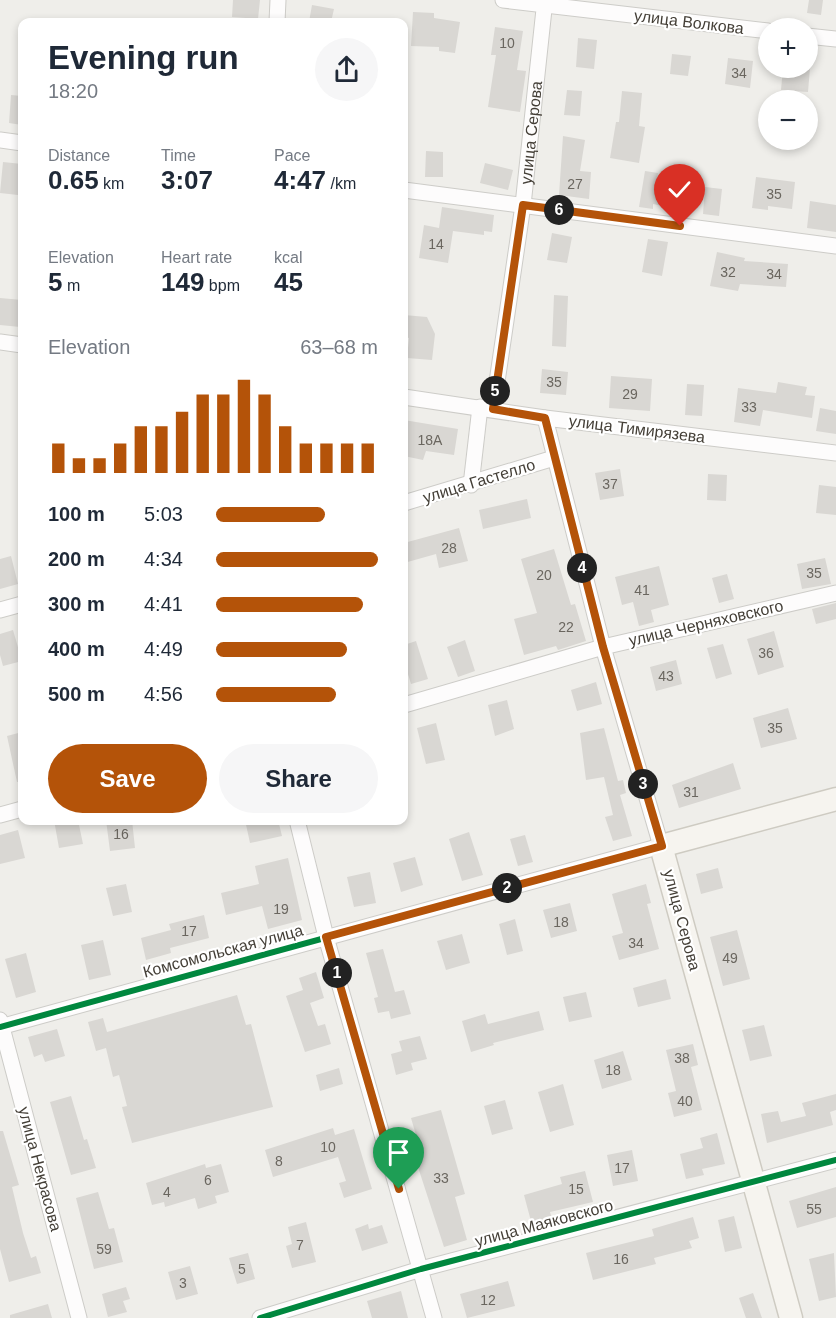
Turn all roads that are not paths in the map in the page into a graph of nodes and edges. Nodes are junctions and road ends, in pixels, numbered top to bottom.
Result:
1 (278, 0) edge
2 (503, 0) edge
3 (545, 3) edge
4 (277, 18) edge
5 (758, 31) edge
6 (818, 37) edge
7 (836, 39) edge
8 (0, 140) edge
9 (18, 142) edge
10 (408, 191) edge
11 (523, 205) junction
12 (836, 246) edge
13 (0, 342) edge
14 (18, 344) edge
15 (408, 398) edge
16 (487, 408) junction
17 (545, 418) junction
18 (836, 453) edge
19 (554, 458) junction
20 (471, 485) junction
21 (408, 502) edge
22 (836, 593) edge
23 (18, 605) edge
24 (0, 610) edge
25 (603, 647) junction
26 (408, 704) edge
27 (836, 799) edge
28 (18, 810) edge
29 (0, 815) edge
30 (298, 825) edge
31 (662, 846) junction
32 (326, 937) junction
33 (1, 1025) edge
34 (836, 1160) edge
35 (753, 1182) junction
36 (421, 1269) junction
37 (79, 1318) edge
38 (260, 1318) edge
39 (434, 1318) edge
40 (790, 1318) edge

1 - 4 street
2 - 3 street, улица Волкова
3 - 5 street, улица Волкова
3 - 11 street, улица Серова
6 - 7 street
8 - 9 street
10 - 11 street
11 - 12 street
11 - 16 street, улица Серова
13 - 14 street
15 - 16 street, улица Тимирязева
16 - 17 street, улица Тимирязева
16 - 20 street, улица Серова
17 - 18 street, улица Тимирязева
17 - 19 street, улица Серова
19 - 20 street, улица Гастелло
19 - 25 street, улица Серова
20 - 21 street, улица Гастелло
22 - 25 street, улица Черняховского
23 - 24 street
25 - 26 street, улица Черняховского
25 - 31 street, улица Серова
27 - 31 main road, Комсомольская улица
28 - 29 street
30 - 32 street
31 - 32 street, Комсомольская улица
31 - 35 main road, улица Серова
32 - 33 street, Комсомольская улица
32 - 36 street
33 - 37 street, улица Некрасова
34 - 35 street, улица Маяковского
35 - 36 street, улица Маяковского
35 - 40 main road, улица Серова
36 - 38 street, улица Маяковского
36 - 39 street

